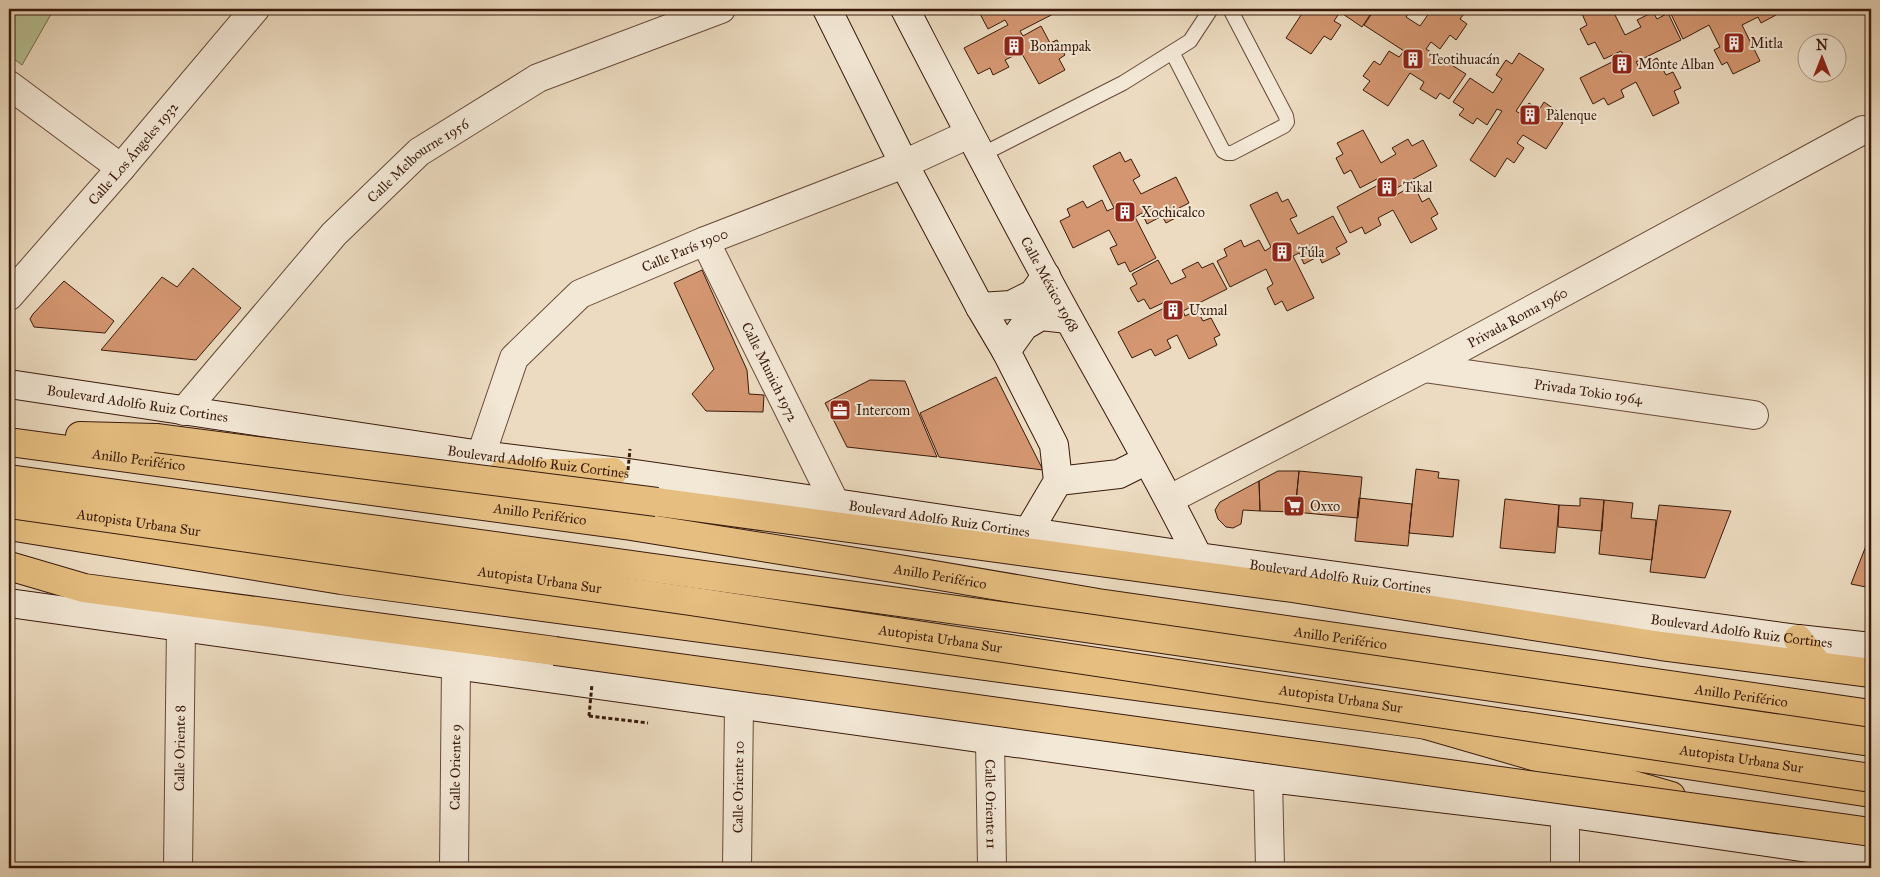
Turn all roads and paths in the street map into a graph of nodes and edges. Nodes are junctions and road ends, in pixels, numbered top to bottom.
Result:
1 (255, 9) edge
2 (721, 9) edge
3 (827, 9) edge
4 (905, 9) edge
5 (1211, 9) edge
6 (1230, 9) edge
7 (1172, 52) junction
8 (9, 85) edge
9 (1863, 130) dead end
10 (975, 144) junction
11 (904, 164) junction
12 (121, 168) junction
13 (705, 241) junction
14 (1046, 276) junction
15 (9, 296) edge
16 (980, 307) junction
17 (1068, 319) junction
18 (1006, 351) junction
19 (1424, 368) junction
20 (11, 380) edge
21 (184, 411) junction
22 (1754, 415) dead end
23 (9, 434) edge
24 (9, 442) edge
25 (481, 455) junction
26 (1147, 460) junction
27 (613, 472) junction
28 (277, 478) junction
29 (9, 479) edge
30 (1058, 481) junction
31 (1170, 499) junction
32 (835, 503) junction
33 (9, 504) edge
34 (9, 526) edge
35 (1028, 532) junction
36 (1198, 557) junction
37 (9, 566) edge
38 (9, 603) edge
39 (181, 628) junction
40 (1798, 639) junction
41 (1871, 646) edge
42 (1718, 653) junction
43 (456, 666) junction
44 (1819, 666) junction
45 (1871, 673) edge
46 (1871, 692) edge
47 (739, 705) junction
48 (1871, 714) edge
49 (589, 716) dead end
50 (652, 724) dead end
51 (1423, 724) junction
52 (990, 739) junction
53 (1871, 742) edge
54 (1268, 778) junction
55 (1871, 778) edge
56 (1871, 793) edge
57 (1565, 813) junction
58 (1871, 832) edge
59 (1871, 836) edge
60 (1871, 857) edge
61 (1838, 860) edge
62 (178, 868) edge
63 (454, 868) edge
64 (737, 868) edge
65 (992, 868) edge
66 (1270, 868) edge
67 (1565, 868) edge

1 - 12 street, Calle Los Ángeles 1932
2 - 21 street, Calle Melbourne 1956
3 - 11 street
4 - 10 street, Calle México 1968
5 - 7 lane
6 - 7 lane
7 - 10 lane
8 - 12 street
9 - 19 street, Privada Roma 1960
10 - 11 street, Calle París 1900
10 - 14 street, Calle México 1968
11 - 13 street, Calle París 1900
11 - 16 street
12 - 15 street, Calle Los Ángeles 1932
13 - 25 street, Calle París 1900
13 - 32 street, Calle Munich 1972
14 - 16 street
14 - 17 street, Calle México 1968
16 - 18 street
17 - 18 street
17 - 26 street, Calle México 1968
18 - 30 street
19 - 22 street, Privada Tokio 1964
19 - 31 street, Privada Roma 1960
20 - 21 street, Boulevard Adolfo Ruiz Cortines
21 - 25 street, Boulevard Adolfo Ruiz Cortines
23 - 42 highway, bridge
24 - 28 highway, Anillo Periférico
25 - 27 street, Boulevard Adolfo Ruiz Cortines
26 - 30 street
26 - 31 street, Calle México 1968
27 - 28 highway
27 - 32 street, Boulevard Adolfo Ruiz Cortines
28 - 48 highway, Anillo Periférico
29 - 53 highway, Autopista Urbana Sur, bridge
30 - 35 street
31 - 36 street, Calle México 1968
32 - 35 street, Boulevard Adolfo Ruiz Cortines
33 - 55 highway, Autopista Urbana Sur, bridge
34 - 51 highway
35 - 36 street, Boulevard Adolfo Ruiz Cortines
36 - 40 street, Boulevard Adolfo Ruiz Cortines
37 - 58 highway, bridge
38 - 39 street
39 - 43 street
39 - 62 street, Calle Oriente 8
40 - 41 street, Boulevard Adolfo Ruiz Cortines
40 - 44 highway
42 - 44 highway
42 - 46 highway
43 - 47 street
43 - 63 street, Calle Oriente 9
44 - 45 highway
47 - 52 street
47 - 64 street, Calle Oriente 10
49 - 50 path
51 - 56 highway
51 - 59 highway
52 - 54 street
52 - 65 street, Calle Oriente 11
54 - 57 street
54 - 66 street
57 - 61 street
57 - 67 street
60 - 61 street

